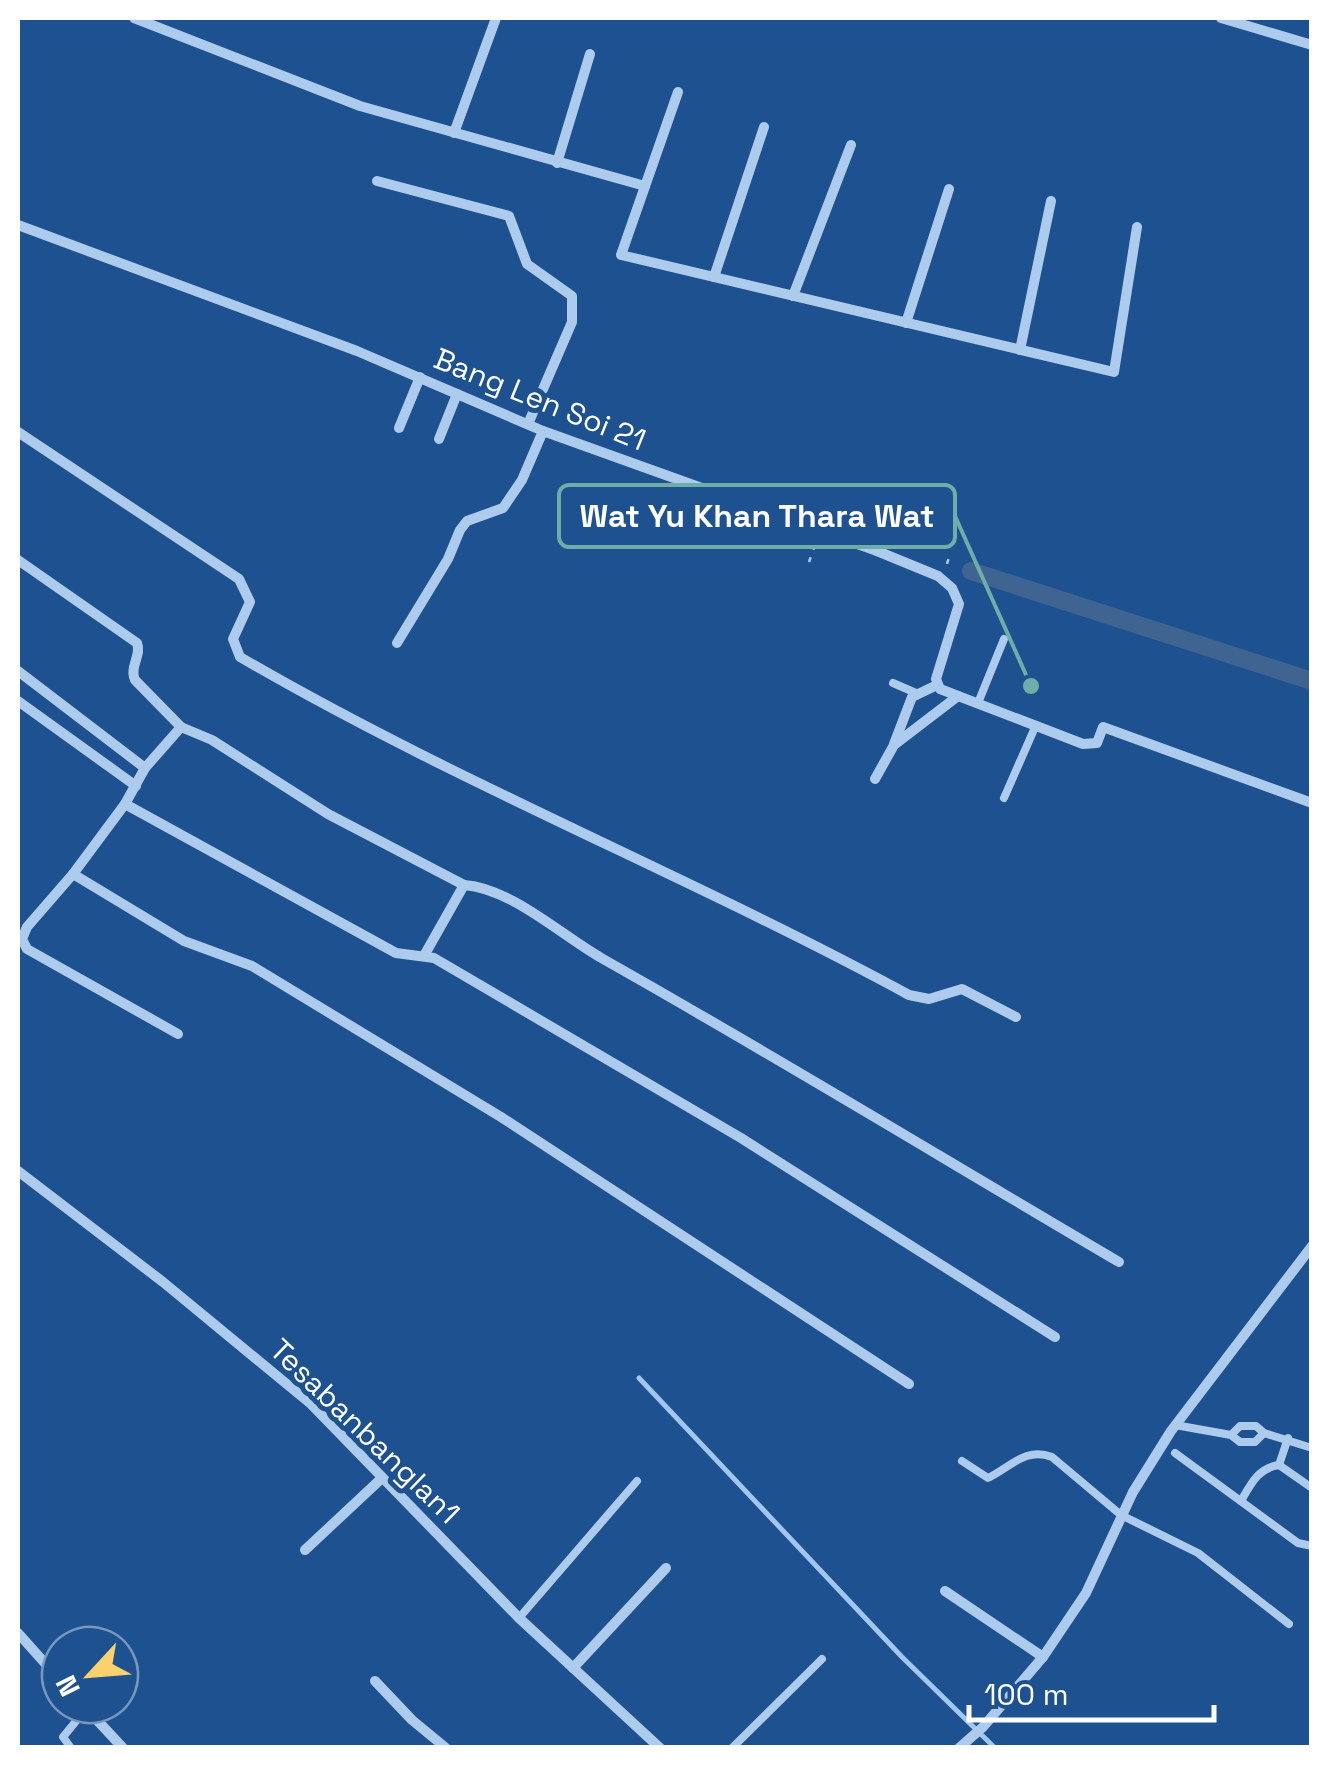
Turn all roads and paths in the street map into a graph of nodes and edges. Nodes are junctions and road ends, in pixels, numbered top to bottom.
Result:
1 (134, 18) edge
2 (496, 18) edge
3 (1221, 18) edge
4 (1312, 45) edge
5 (590, 54) dead end
6 (678, 92) dead end
7 (764, 127) dead end
8 (454, 133) junction
9 (851, 145) dead end
10 (556, 163) junction
11 (377, 181) dead end
12 (645, 186) junction
13 (949, 189) dead end
14 (1050, 201) dead end
15 (18, 225) edge
16 (1137, 227) dead end
17 (714, 277) junction
18 (793, 296) junction
19 (906, 323) junction
20 (1020, 350) junction
21 (420, 378) junction
22 (457, 394) junction
23 (528, 424) junction
24 (399, 428) dead end
25 (543, 431) junction
26 (18, 432) edge
27 (439, 438) dead end
28 (914, 510) dead end
29 (820, 532) junction
30 (877, 550) junction
31 (18, 560) edge
32 (809, 562) dead end
33 (1004, 639) dead end
34 (398, 643) dead end
35 (19, 676) edge
36 (936, 682) junction
37 (892, 683) dead end
38 (916, 693) junction
39 (958, 696) junction
40 (18, 702) edge
41 (978, 704) junction
42 (1036, 726) junction
43 (180, 727) junction
44 (894, 745) junction
45 (145, 768) junction
46 (875, 779) dead end
47 (136, 786) junction
48 (1004, 798) dead end
49 (1312, 803) edge
50 (125, 804) junction
51 (73, 874) junction
52 (464, 885) junction
53 (425, 954) junction
54 (1016, 1017) dead end
55 (178, 1034) dead end
56 (18, 1172) edge
57 (1310, 1252) edge
58 (1119, 1262) dead end
59 (1055, 1337) dead end
60 (909, 1384) dead end
61 (1175, 1426) junction
62 (1288, 1438) junction
63 (1312, 1448) edge
64 (1174, 1453) dead end
65 (962, 1461) dead end
66 (1279, 1464) junction
67 (382, 1478) junction
68 (637, 1481) dead end
69 (1312, 1488) edge
70 (1241, 1501) junction
71 (1121, 1515) junction
72 (1312, 1546) edge
73 (306, 1550) dead end
74 (666, 1568) dead end
75 (945, 1591) dead end
76 (519, 1618) junction
77 (1288, 1624) dead end
78 (18, 1634) edge
79 (1043, 1657) junction
80 (40, 1658) edge
81 (822, 1659) dead end
82 (572, 1668) junction
83 (375, 1680) dead end
84 (71, 1725) edge
85 (101, 1725) edge
86 (71, 1748) edge
87 (123, 1748) edge
88 (446, 1748) edge
89 (660, 1748) edge
90 (732, 1748) edge
91 (959, 1748) edge

1 - 8 street
2 - 8 street
3 - 4 street
5 - 10 street
6 - 12 street
7 - 17 street
8 - 10 street
9 - 18 street
10 - 12 street
11 - 23 street
12 - 17 street
13 - 19 street
14 - 20 street
15 - 21 street, Bang Len Soi 21
16 - 20 street
17 - 18 street
18 - 19 street
19 - 20 street
21 - 22 street, Bang Len Soi 21
21 - 24 street
22 - 23 street, Bang Len Soi 21
22 - 27 street
23 - 25 street, Bang Len Soi 21
25 - 29 street, Bang Len Soi 21
25 - 34 street
26 - 54 street
28 - 30 street
29 - 30 street, Bang Len Soi 21
29 - 32 path
30 - 36 street, Bang Len Soi 21
31 - 43 street
33 - 41 lane
35 - 45 street
36 - 38 street
36 - 39 street
37 - 38 lane
38 - 44 street
39 - 41 street
39 - 44 street
40 - 47 street
41 - 42 street
42 - 48 lane
42 - 49 street
43 - 45 street
43 - 52 street
44 - 46 street
45 - 47 street
47 - 50 street
50 - 51 street
50 - 53 street
51 - 55 street
51 - 60 street
52 - 53 street
52 - 58 street
53 - 59 street
56 - 67 street, Tesabanbanglan1
57 - 61 street
61 - 62 lane
61 - 71 street
62 - 63 lane
62 - 66 lane
64 - 70 lane
65 - 71 lane
66 - 69 lane
66 - 70 lane
67 - 73 street
67 - 76 street, Tesabanbanglan1
68 - 76 lane
70 - 72 lane
71 - 77 lane
71 - 79 street
74 - 82 street
75 - 79 street
76 - 82 street, Tesabanbanglan1
78 - 80 street
79 - 91 street
81 - 90 lane
82 - 89 street, Tesabanbanglan1
83 - 88 street
84 - 86 lane
85 - 87 street

